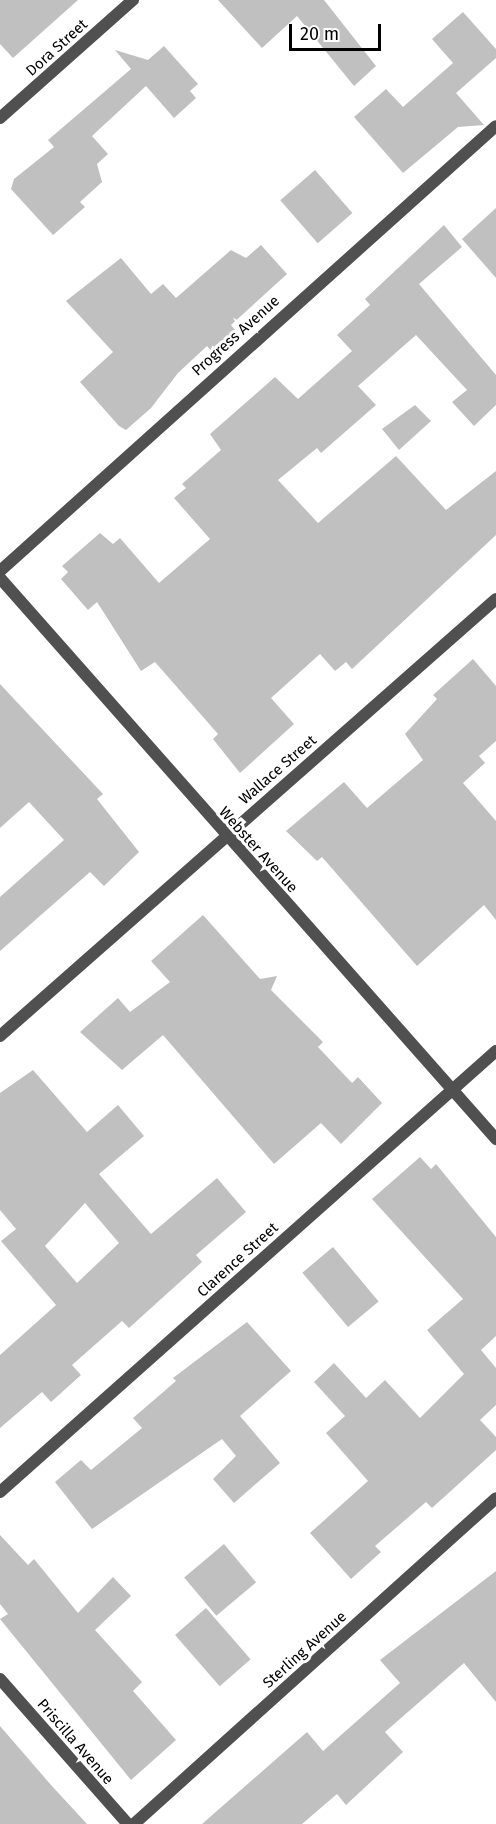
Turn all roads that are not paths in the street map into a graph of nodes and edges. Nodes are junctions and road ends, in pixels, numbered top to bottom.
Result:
1 (133, 0) edge
2 (0, 118) edge
3 (496, 126) edge
4 (0, 571) edge
5 (0, 578) edge
6 (496, 599) edge
7 (226, 836) junction
8 (0, 1036) edge
9 (496, 1051) edge
10 (453, 1089) junction
11 (496, 1139) edge
12 (0, 1492) edge
13 (496, 1498) edge
14 (0, 1679) edge
15 (128, 1824) edge
16 (134, 1824) edge

1 - 2 street, Dora Street
3 - 4 street, Progress Avenue
5 - 7 street, Webster Avenue
6 - 7 street, Wallace Street
7 - 8 street, Wallace Street
7 - 10 street, Webster Avenue
9 - 10 street, Clarence Street
10 - 11 street, Webster Avenue
10 - 12 street, Clarence Street
13 - 16 street, Sterling Avenue
14 - 15 street, Priscilla Avenue

